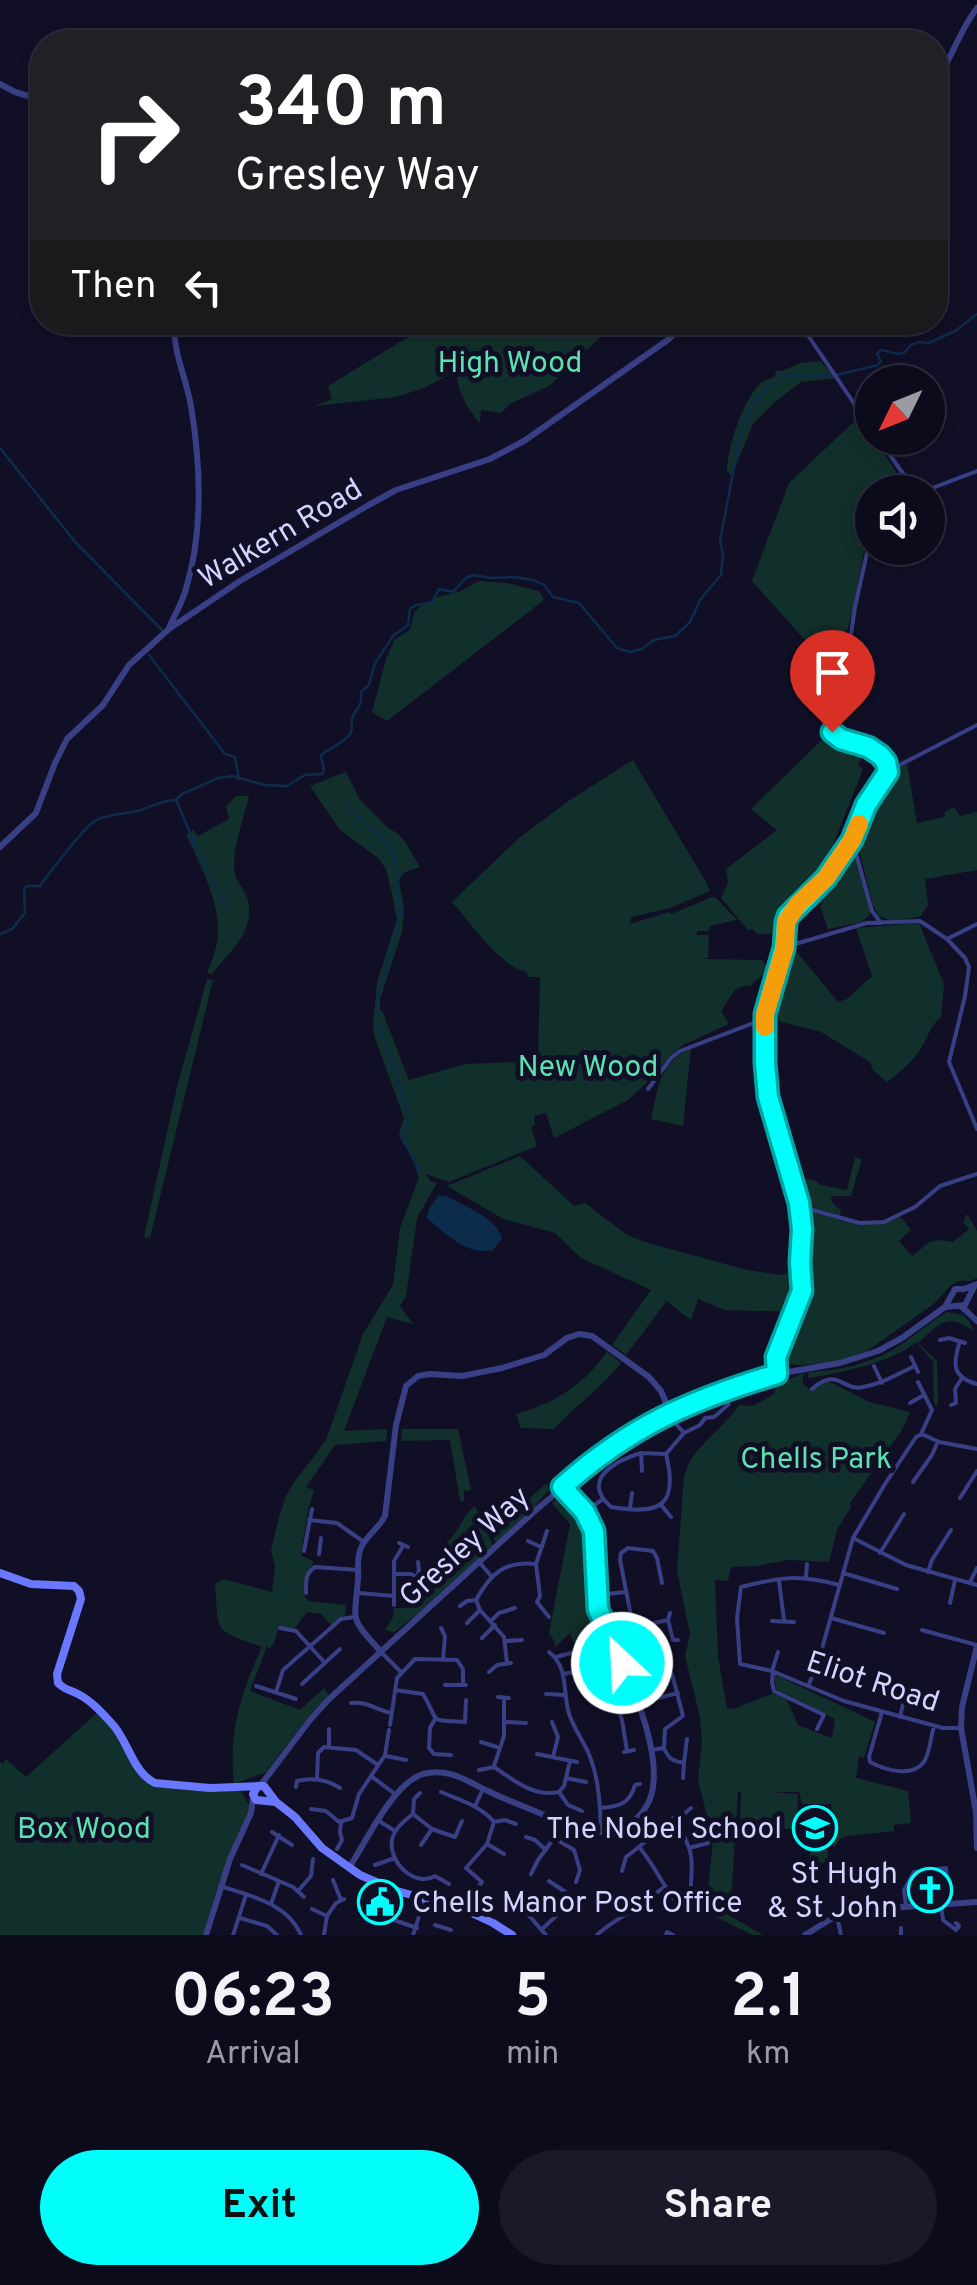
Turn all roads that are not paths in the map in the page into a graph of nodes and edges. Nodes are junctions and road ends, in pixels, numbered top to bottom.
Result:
1 (977, 8) edge
2 (948, 61) edge
3 (0, 84) edge
4 (30, 96) edge
5 (174, 335) edge
6 (673, 335) edge
7 (808, 335) edge
8 (855, 405) edge
9 (891, 455) edge
10 (977, 471) edge
11 (906, 475) edge
12 (945, 483) edge
13 (863, 565) edge
14 (169, 629) junction
15 (977, 725) edge
16 (888, 772) junction
17 (852, 840) junction
18 (0, 847) edge
19 (872, 912) junction
20 (867, 923) junction
21 (882, 923) junction
22 (977, 924) edge
23 (947, 939) junction
24 (785, 947) junction
25 (764, 1019) junction
26 (648, 1089) dead end
27 (977, 1129) edge
28 (977, 1174) edge
29 (799, 1203) junction
30 (975, 1286) edge
31 (950, 1298) junction
32 (964, 1300) junction
33 (946, 1308) junction
34 (977, 1321) edge
35 (940, 1340) dead end
36 (912, 1357) dead end
37 (874, 1366) dead end
38 (777, 1374) junction
39 (962, 1378) junction
40 (918, 1382) dead end
41 (882, 1383) junction
42 (977, 1384) edge
43 (812, 1390) dead end
44 (924, 1395) junction
45 (910, 1403) dead end
46 (966, 1403) dead end
47 (728, 1407) dead end
48 (670, 1412) junction
49 (676, 1423) dead end
50 (684, 1433) junction
51 (921, 1434) junction
52 (938, 1442) junction
53 (977, 1449) edge
54 (641, 1453) junction
55 (666, 1454) junction
56 (642, 1471) dead end
57 (977, 1471) edge
58 (914, 1482) dead end
59 (562, 1487) junction
60 (632, 1493) dead end
61 (602, 1498) junction
62 (960, 1498) dead end
63 (662, 1506) junction
64 (312, 1509) dead end
65 (630, 1510) junction
66 (585, 1512) junction
67 (904, 1514) dead end
68 (671, 1517) dead end
69 (309, 1520) junction
70 (951, 1530) dead end
71 (547, 1531) dead end
72 (322, 1538) dead end
73 (854, 1538) junction
74 (364, 1542) junction
75 (528, 1542) dead end
76 (404, 1545) dead end
77 (320, 1546) junction
78 (542, 1547) junction
79 (880, 1553) junction
80 (318, 1554) dead end
81 (418, 1562) dead end
82 (480, 1563) junction
83 (536, 1564) junction
84 (806, 1564) dead end
85 (977, 1568) edge
86 (358, 1570) junction
87 (928, 1572) junction
88 (0, 1573) edge
89 (843, 1573) junction
90 (395, 1574) junction
91 (491, 1576) junction
92 (806, 1577) junction
93 (779, 1579) junction
94 (955, 1580) junction
95 (970, 1582) junction
96 (662, 1583) dead end
97 (840, 1585) junction
98 (977, 1585) edge
99 (897, 1589) dead end
100 (626, 1592) junction
101 (306, 1593) dead end
102 (356, 1593) junction
103 (597, 1595) junction
104 (394, 1596) junction
105 (476, 1600) junction
106 (950, 1603) dead end
107 (394, 1605) dead end
108 (460, 1606) dead end
109 (511, 1607) dead end
110 (480, 1610) junction
111 (546, 1614) dead end
112 (354, 1617) junction
113 (832, 1618) junction
114 (772, 1620) dead end
115 (784, 1620) junction
116 (794, 1622) dead end
117 (467, 1623) dead end
118 (493, 1623) junction
119 (639, 1626) junction
120 (280, 1628) dead end
121 (441, 1628) dead end
122 (922, 1630) dead end
123 (884, 1633) dead end
124 (482, 1638) dead end
125 (522, 1640) dead end
126 (678, 1640) dead end
127 (506, 1642) junction
128 (640, 1644) dead end
129 (977, 1645) edge
130 (310, 1646) junction
131 (340, 1649) dead end
132 (381, 1652) junction
133 (549, 1652) dead end
134 (778, 1652) dead end
135 (594, 1654) dead end
136 (556, 1657) junction
137 (444, 1659) junction
138 (325, 1662) junction
139 (818, 1662) junction
140 (622, 1663) junction
141 (975, 1663) edge
142 (772, 1671) junction
143 (401, 1672) junction
144 (489, 1672) dead end
145 (563, 1674) junction
146 (672, 1674) dead end
147 (864, 1677) dead end
148 (608, 1678) dead end
149 (651, 1680) dead end
150 (302, 1684) dead end
151 (445, 1685) dead end
152 (256, 1686) dead end
153 (808, 1686) junction
154 (395, 1690) junction
155 (677, 1690) junction
156 (276, 1692) junction
157 (546, 1694) dead end
158 (566, 1696) junction
159 (940, 1696) dead end
160 (503, 1698) dead end
161 (296, 1699) dead end
162 (466, 1700) dead end
163 (355, 1701) dead end
164 (882, 1712) junction
165 (391, 1713) junction
166 (900, 1717) junction
167 (435, 1718) junction
168 (552, 1721) dead end
169 (506, 1722) junction
170 (523, 1724) dead end
171 (934, 1726) junction
172 (961, 1728) junction
173 (817, 1729) dead end
174 (328, 1730) dead end
175 (687, 1739) dead end
176 (484, 1744) dead end
177 (328, 1747) junction
178 (500, 1748) junction
179 (664, 1748) junction
180 (650, 1750) junction
181 (629, 1751) dead end
182 (451, 1754) dead end
183 (385, 1755) junction
184 (537, 1755) dead end
185 (553, 1757) junction
186 (406, 1760) dead end
187 (570, 1761) junction
188 (577, 1762) dead end
189 (684, 1763) junction
190 (378, 1765) junction
191 (494, 1767) junction
192 (483, 1768) dead end
193 (371, 1776) junction
194 (566, 1778) junction
195 (683, 1778) dead end
196 (317, 1779) junction
197 (586, 1782) dead end
198 (640, 1784) dead end
199 (296, 1787) dead end
200 (340, 1788) dead end
201 (483, 1789) junction
202 (441, 1792) dead end
203 (559, 1792) junction
204 (420, 1793) dead end
205 (261, 1794) junction
206 (395, 1794) junction
207 (475, 1806) junction
208 (600, 1808) junction
209 (691, 1808) dead end
210 (312, 1810) dead end
211 (582, 1811) dead end
212 (976, 1812) edge
213 (412, 1814) junction
214 (637, 1819) junction
215 (678, 1819) junction
216 (379, 1821) junction
217 (462, 1821) dead end
218 (341, 1822) junction
219 (494, 1822) junction
220 (560, 1822) junction
221 (516, 1824) dead end
222 (432, 1828) junction
223 (396, 1830) junction
224 (272, 1832) dead end
225 (601, 1832) junction
226 (279, 1836) junction
227 (652, 1836) junction
228 (526, 1837) dead end
229 (554, 1838) junction
230 (708, 1842) dead end
231 (486, 1844) junction
232 (292, 1845) dead end
233 (421, 1845) dead end
234 (639, 1847) junction
235 (689, 1848) junction
236 (977, 1848) edge
237 (338, 1849) dead end
238 (546, 1850) junction
239 (504, 1854) dead end
240 (395, 1858) junction
241 (310, 1862) dead end
242 (375, 1866) dead end
243 (245, 1868) dead end
244 (350, 1868) junction
245 (621, 1871) dead end
246 (261, 1874) junction
247 (531, 1874) dead end
248 (333, 1880) dead end
249 (279, 1881) junction
250 (549, 1882) dead end
251 (576, 1882) dead end
252 (449, 1884) dead end
253 (220, 1886) junction
254 (665, 1887) junction
255 (597, 1888) dead end
256 (519, 1890) dead end
257 (298, 1891) junction
258 (246, 1895) junction
259 (692, 1895) dead end
260 (304, 1897) dead end
261 (474, 1897) dead end
262 (425, 1898) junction
263 (650, 1898) dead end
264 (674, 1899) dead end
265 (644, 1902) dead end
266 (977, 1902) edge
267 (945, 1903) junction
268 (271, 1904) junction
269 (906, 1906) junction
270 (312, 1909) dead end
271 (632, 1911) junction
272 (328, 1916) junction
273 (837, 1916) junction
274 (240, 1918) junction
275 (366, 1918) dead end
276 (956, 1923) dead end
277 (416, 1928) junction
278 (283, 1930) dead end
279 (451, 1930) dead end
280 (541, 1930) junction
281 (599, 1930) edge
282 (667, 1931) edge
283 (231, 1933) edge
284 (206, 1935) edge
285 (276, 1935) edge
286 (301, 1935) edge
287 (324, 1935) edge
288 (414, 1935) edge
289 (436, 1935) edge
290 (512, 1935) edge
291 (546, 1935) edge
292 (674, 1935) edge
293 (805, 1935) edge
294 (841, 1935) edge

1 - 2 street
3 - 4 street
5 - 14 street, Walkern Road
6 - 14 street, Walkern Road
7 - 8 street
9 - 11 street
10 - 12 street
13 - 16 street
14 - 18 street
15 - 16 street
16 - 17 street
17 - 19 street
17 - 24 street
19 - 20 street
19 - 21 street
20 - 21 street
20 - 24 street
21 - 23 street
22 - 23 street
23 - 27 street
24 - 25 street
25 - 26 street
25 - 29 street
28 - 29 street
29 - 38 street
30 - 32 street, Gresley Way
31 - 32 street
31 - 32 street, Gresley Way
31 - 33 street
32 - 33 street, Gresley Way
32 - 34 street
33 - 38 street, Gresley Way
35 - 39 street
36 - 41 street
37 - 41 street
38 - 48 street, Gresley Way
39 - 42 street
39 - 46 street
40 - 44 street
41 - 43 street
44 - 45 street
44 - 51 street
47 - 50 street
48 - 59 street, Gresley Way
48 - 74 street
49 - 50 street
50 - 55 street
51 - 52 street
51 - 73 street
52 - 53 street
52 - 58 street
54 - 55 street
54 - 56 street
54 - 61 street
55 - 63 street
57 - 62 street
59 - 66 street
59 - 82 street, Gresley Way
60 - 65 street
61 - 65 street
61 - 66 street
63 - 65 street
63 - 68 street
64 - 69 street
66 - 103 street
67 - 79 street
69 - 74 street
69 - 77 street
70 - 87 street
71 - 78 street
72 - 77 street
73 - 79 street
73 - 89 street
74 - 86 street
75 - 78 street
76 - 90 street
77 - 80 street
78 - 83 street
79 - 87 street
81 - 90 street
82 - 91 street
82 - 132 street, Gresley Way
83 - 91 street
83 - 111 street
84 - 92 street
85 - 95 street
86 - 101 street
86 - 102 street
87 - 94 street
88 - 205 main road
89 - 97 street
89 - 99 street
90 - 104 street
91 - 105 street
92 - 93 street
92 - 97 street
93 - 115 street
93 - 142 street, Eliot Road
94 - 95 street
94 - 106 street
95 - 98 street
96 - 100 street
97 - 113 street
100 - 103 street
100 - 119 street
102 - 104 street
102 - 112 street
103 - 140 street
104 - 107 street
105 - 108 street
105 - 110 street
109 - 118 street
110 - 117 street
110 - 118 street
112 - 130 street
112 - 132 street
113 - 123 street
113 - 139 street
114 - 115 street
115 - 116 street
118 - 124 street
118 - 127 street
119 - 126 street
119 - 128 street
120 - 130 street
121 - 137 street
122 - 129 street
125 - 127 street
127 - 144 street
129 - 141 street
130 - 138 street
130 - 156 street
131 - 138 street
132 - 143 street
132 - 205 street, Gresley Way
133 - 136 street
134 - 142 street, Eliot Road
135 - 136 street
136 - 145 street
137 - 143 street
137 - 151 street
138 - 150 street
139 - 147 street
139 - 153 street
140 - 145 street
140 - 180 street
141 - 172 street
142 - 153 street, Eliot Road
142 - 173 street
143 - 154 street
145 - 158 street
146 - 155 street
148 - 181 street
149 - 155 street
152 - 156 street
153 - 164 street, Eliot Road
154 - 165 street
154 - 167 street
155 - 179 street
156 - 161 street
157 - 158 street
158 - 208 street
159 - 166 street
160 - 169 street
162 - 167 street
163 - 165 street
164 - 166 street, Eliot Road
164 - 171 street
165 - 183 street
166 - 171 street, Eliot Road
167 - 182 street
168 - 185 street
169 - 170 street
169 - 178 street
171 - 172 street, Eliot Road
172 - 212 street
174 - 177 street
175 - 189 street
176 - 178 street
177 - 190 street
177 - 196 street
178 - 191 street
179 - 180 street
179 - 189 street
180 - 214 street
183 - 186 street
183 - 190 street
184 - 185 street
185 - 187 street
187 - 188 street
187 - 194 street
189 - 195 street
190 - 193 street
191 - 192 street
191 - 203 street
193 - 206 street
193 - 218 street
194 - 197 street
194 - 203 street
196 - 199 street
196 - 200 street
198 - 208 street
201 - 206 street
201 - 207 street
201 - 220 street
202 - 207 street
203 - 211 street
204 - 213 street
205 - 244 main road
205 - 253 street
206 - 216 street
207 - 219 street
208 - 225 street
209 - 215 street
210 - 218 street
212 - 236 street
213 - 222 street
213 - 223 street
214 - 225 street
214 - 227 street
215 - 227 street
215 - 235 street
216 - 223 street
216 - 244 street
217 - 222 street
218 - 237 street
219 - 221 street
219 - 231 street
220 - 225 street
220 - 229 street
222 - 233 street
223 - 240 street
224 - 226 street
226 - 232 street
226 - 246 street
227 - 234 street
228 - 238 street
229 - 238 street
229 - 251 street
230 - 235 street
231 - 239 street
231 - 261 street
234 - 245 street
234 - 254 street
235 - 259 street
238 - 247 street
240 - 242 street
240 - 252 street
241 - 257 street
243 - 246 street
244 - 262 main road
246 - 249 street
248 - 272 street
249 - 257 street
249 - 268 street
250 - 280 street
253 - 258 street
253 - 284 street
254 - 263 street
254 - 264 street
255 - 271 street
256 - 280 street
257 - 260 street
258 - 268 street
258 - 274 street
262 - 277 street
262 - 290 main road
265 - 271 street
266 - 267 street
267 - 269 street
267 - 269 street
267 - 276 street
268 - 286 street
269 - 273 street
270 - 272 street
271 - 281 street
272 - 287 street
273 - 293 street
273 - 294 street
274 - 283 street
274 - 285 street
275 - 277 street
277 - 288 street
278 - 285 street
279 - 289 street
280 - 291 street
282 - 292 street

